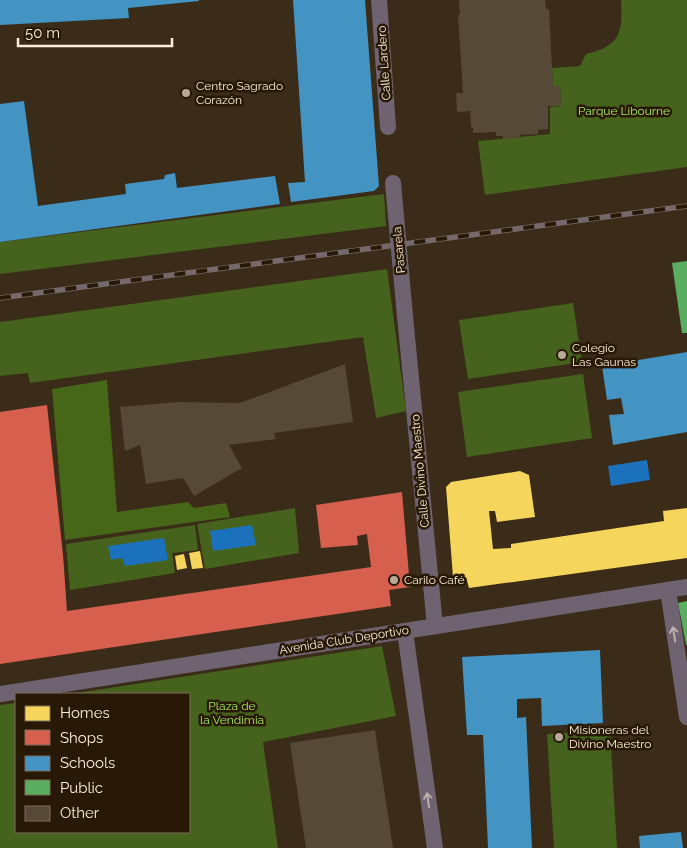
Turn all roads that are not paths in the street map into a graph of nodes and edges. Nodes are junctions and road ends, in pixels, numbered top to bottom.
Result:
1 (378, 0) edge
2 (388, 127) dead end
3 (393, 183) dead end
4 (406, 316) joint
5 (687, 587) edge
6 (668, 590) junction
7 (435, 626) junction
8 (405, 631) junction
9 (0, 694) edge
10 (687, 717) edge
11 (435, 848) edge

1 - 2 street, Calle Lardero
3 - 4 street, Pasarela, bridge
4 - 7 street, Calle Divino Maestro
5 - 6 street, Avenida Club Deportivo
6 - 7 street, Avenida Club Deportivo
10 -> 6 street
7 - 8 street, Avenida Club Deportivo
8 - 9 street, Avenida Club Deportivo
11 -> 8 street

